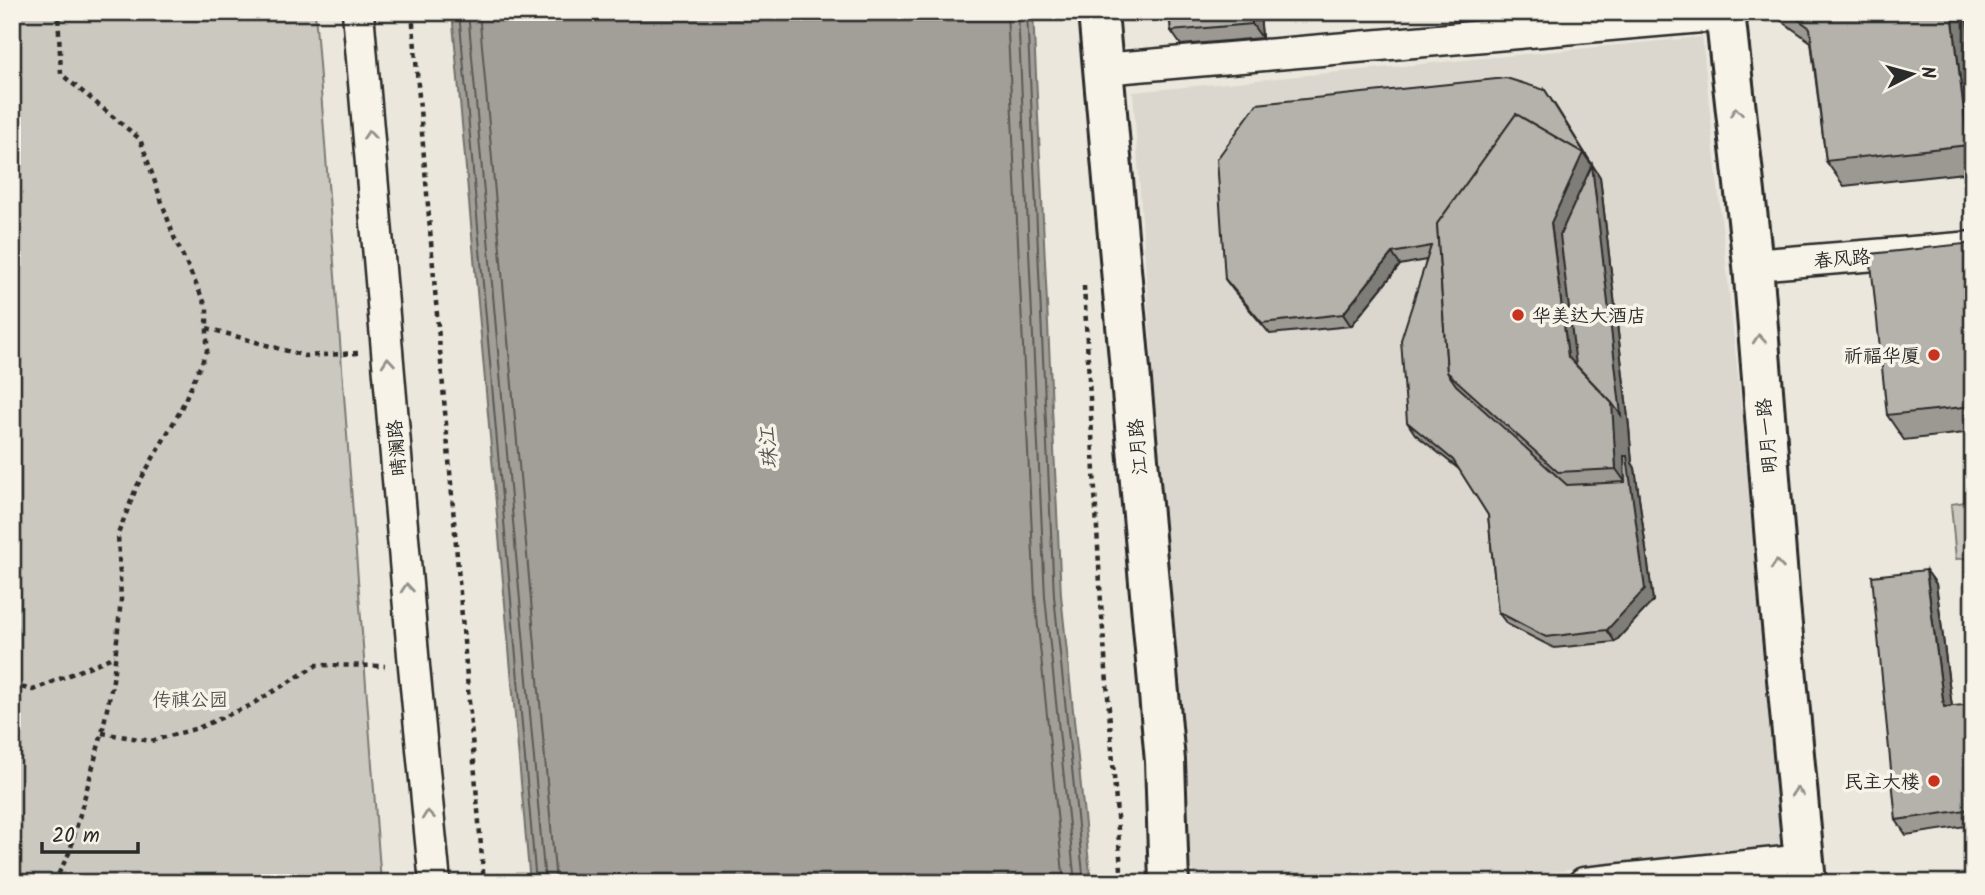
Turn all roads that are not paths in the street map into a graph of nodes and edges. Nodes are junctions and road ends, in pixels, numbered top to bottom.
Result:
1 (358, 12) edge
2 (1098, 12) edge
3 (1725, 14) edge
4 (1103, 69) junction
5 (1973, 247) edge
6 (1753, 265) junction
7 (1804, 875) edge
8 (435, 883) edge
9 (1169, 883) edge
10 (1584, 883) edge

8 -> 1 street, 晴澜路
2 - 4 street, 江月路
3 - 4 street
6 -> 3 street, 明月一路
4 - 9 street, 江月路
5 - 6 street, 春风路
7 -> 6 street, 明月一路
7 - 10 street

